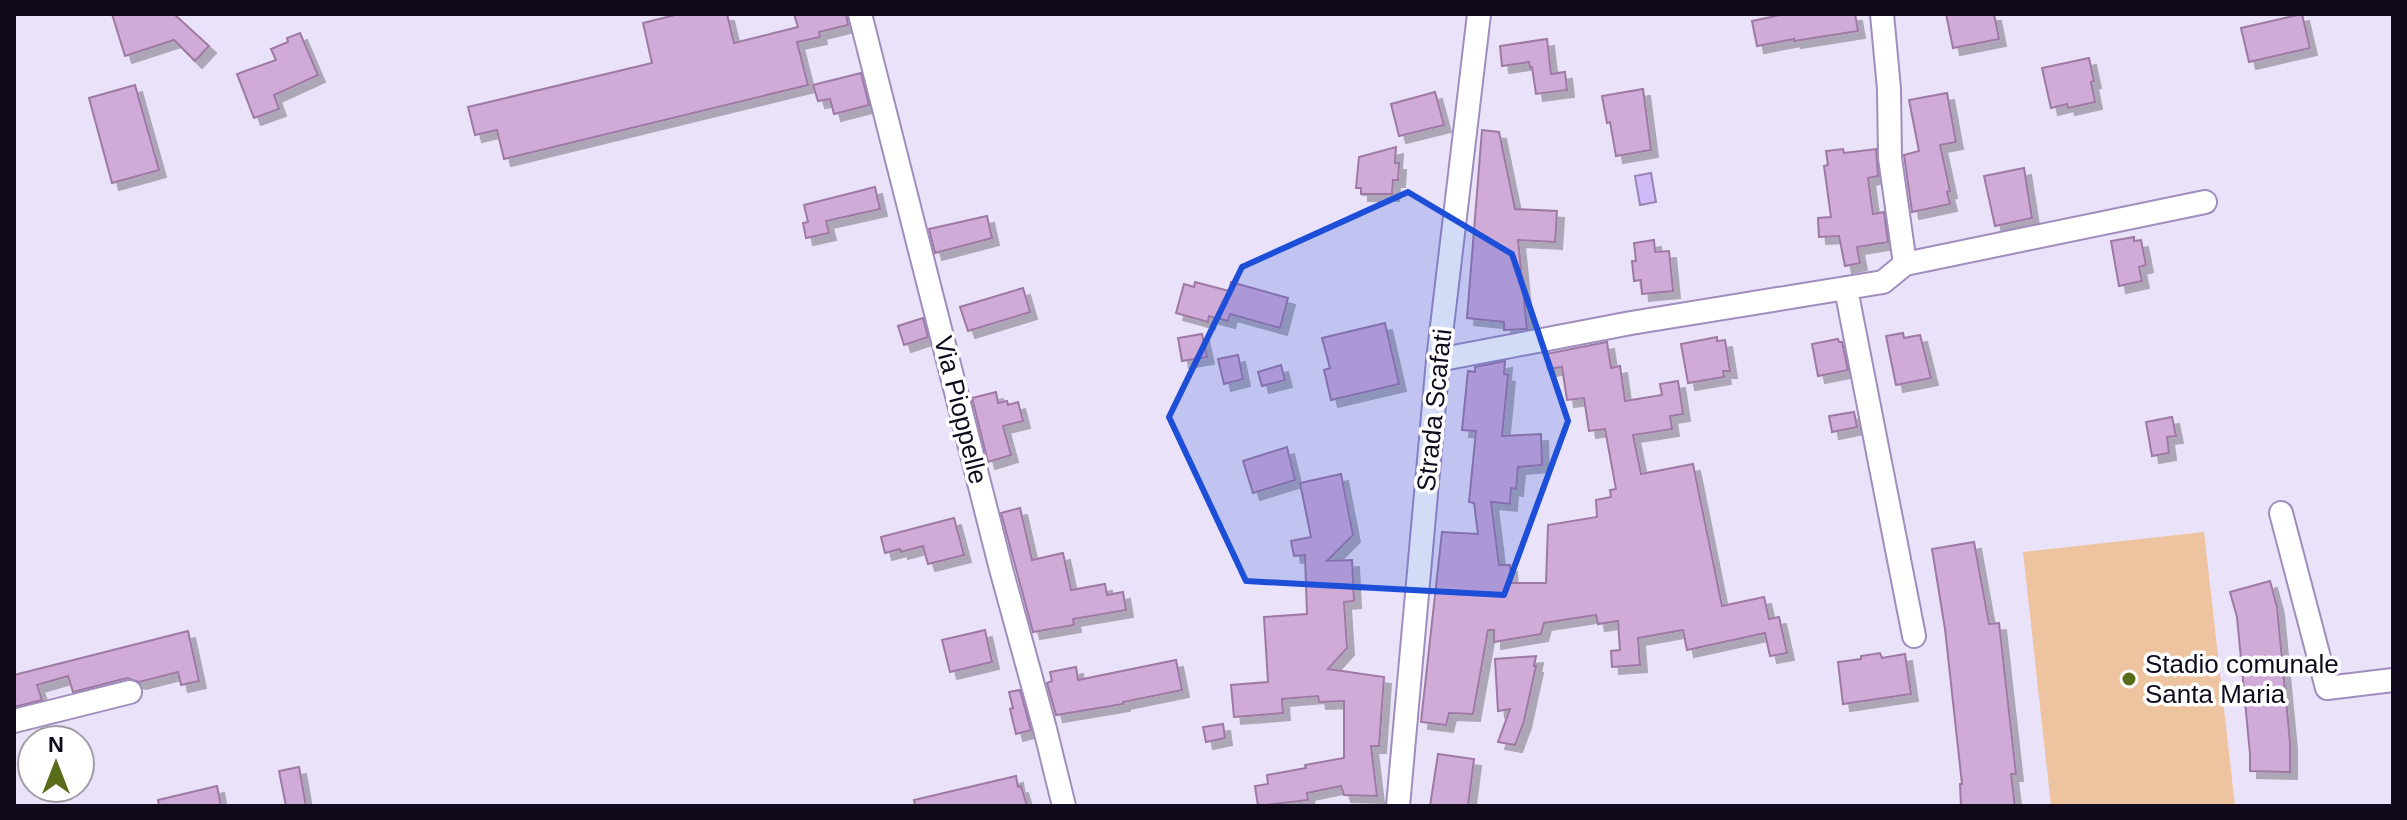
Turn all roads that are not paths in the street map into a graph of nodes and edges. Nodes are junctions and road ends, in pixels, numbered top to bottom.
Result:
1 (860, 14) edge
2 (1479, 14) edge
3 (1882, 14) edge
4 (2205, 202) dead end
5 (1905, 264) junction
6 (1846, 289) junction
7 (1438, 360) junction
8 (2281, 513) dead end
9 (1914, 636) dead end
10 (2393, 680) edge
11 (130, 692) dead end
12 (14, 721) edge
13 (1064, 806) edge
14 (1398, 806) edge

1 - 13 street, Via Pioppelle
2 - 7 street, Strada Scafati
3 - 5 street
4 - 5 street
5 - 6 street
6 - 7 street
6 - 9 street
7 - 14 street, Strada Scafati
8 - 10 street
11 - 12 street

